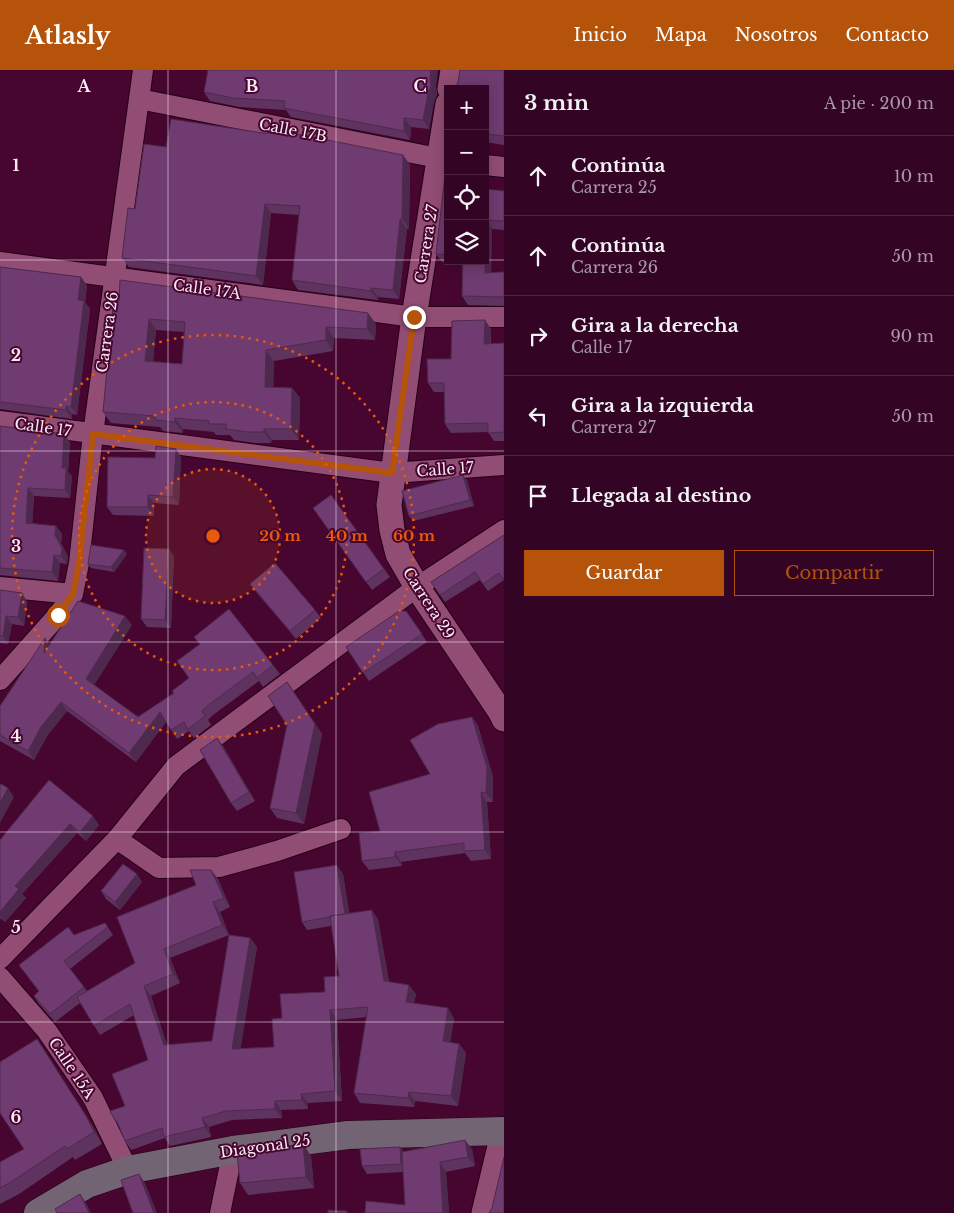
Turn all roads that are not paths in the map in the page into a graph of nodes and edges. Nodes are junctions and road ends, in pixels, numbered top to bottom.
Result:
1 (143, 70) edge
2 (452, 70) edge
3 (450, 85) edge
4 (139, 99) junction
5 (444, 159) edge
6 (489, 165) edge
7 (504, 167) edge
8 (0, 262) edge
9 (114, 277) junction
10 (414, 317) junction
11 (504, 317) edge
12 (0, 421) edge
13 (93, 434) junction
14 (504, 465) edge
15 (392, 473) junction
16 (504, 530) edge
17 (417, 587) junction
18 (0, 588) edge
19 (73, 594) junction
20 (0, 680) edge
21 (504, 720) edge
22 (341, 830) dead end
23 (117, 840) junction
24 (0, 958) edge
25 (0, 977) edge
26 (504, 1131) edge
27 (233, 1150) junction
28 (128, 1170) junction
29 (38, 1213) edge
30 (220, 1213) edge
31 (484, 1213) edge

1 - 4 street, Carrera 26
2 - 3 street
4 - 5 street, Calle 17B
4 - 9 street, Carrera 26
5 - 10 street, Carrera 27
6 - 7 street
8 - 9 street, Calle 17A
9 - 10 street, Calle 17A
9 - 13 street, Carrera 26
10 - 11 street, Calle 17A
10 - 15 street, Carrera 27
12 - 13 street, Calle 17
13 - 15 street, Calle 17
13 - 19 street, Carrera 26
14 - 15 street, Calle 17
15 - 17 street, Carrera 29
16 - 17 street
17 - 21 street, Carrera 29
17 - 23 street
18 - 19 street
19 - 20 street
22 - 23 street
23 - 24 street
25 - 28 street, Calle 15A
26 - 27 main road, Diagonal 25
26 - 31 street
27 - 28 main road, Diagonal 25
27 - 30 street
28 - 29 main road, Diagonal 25

